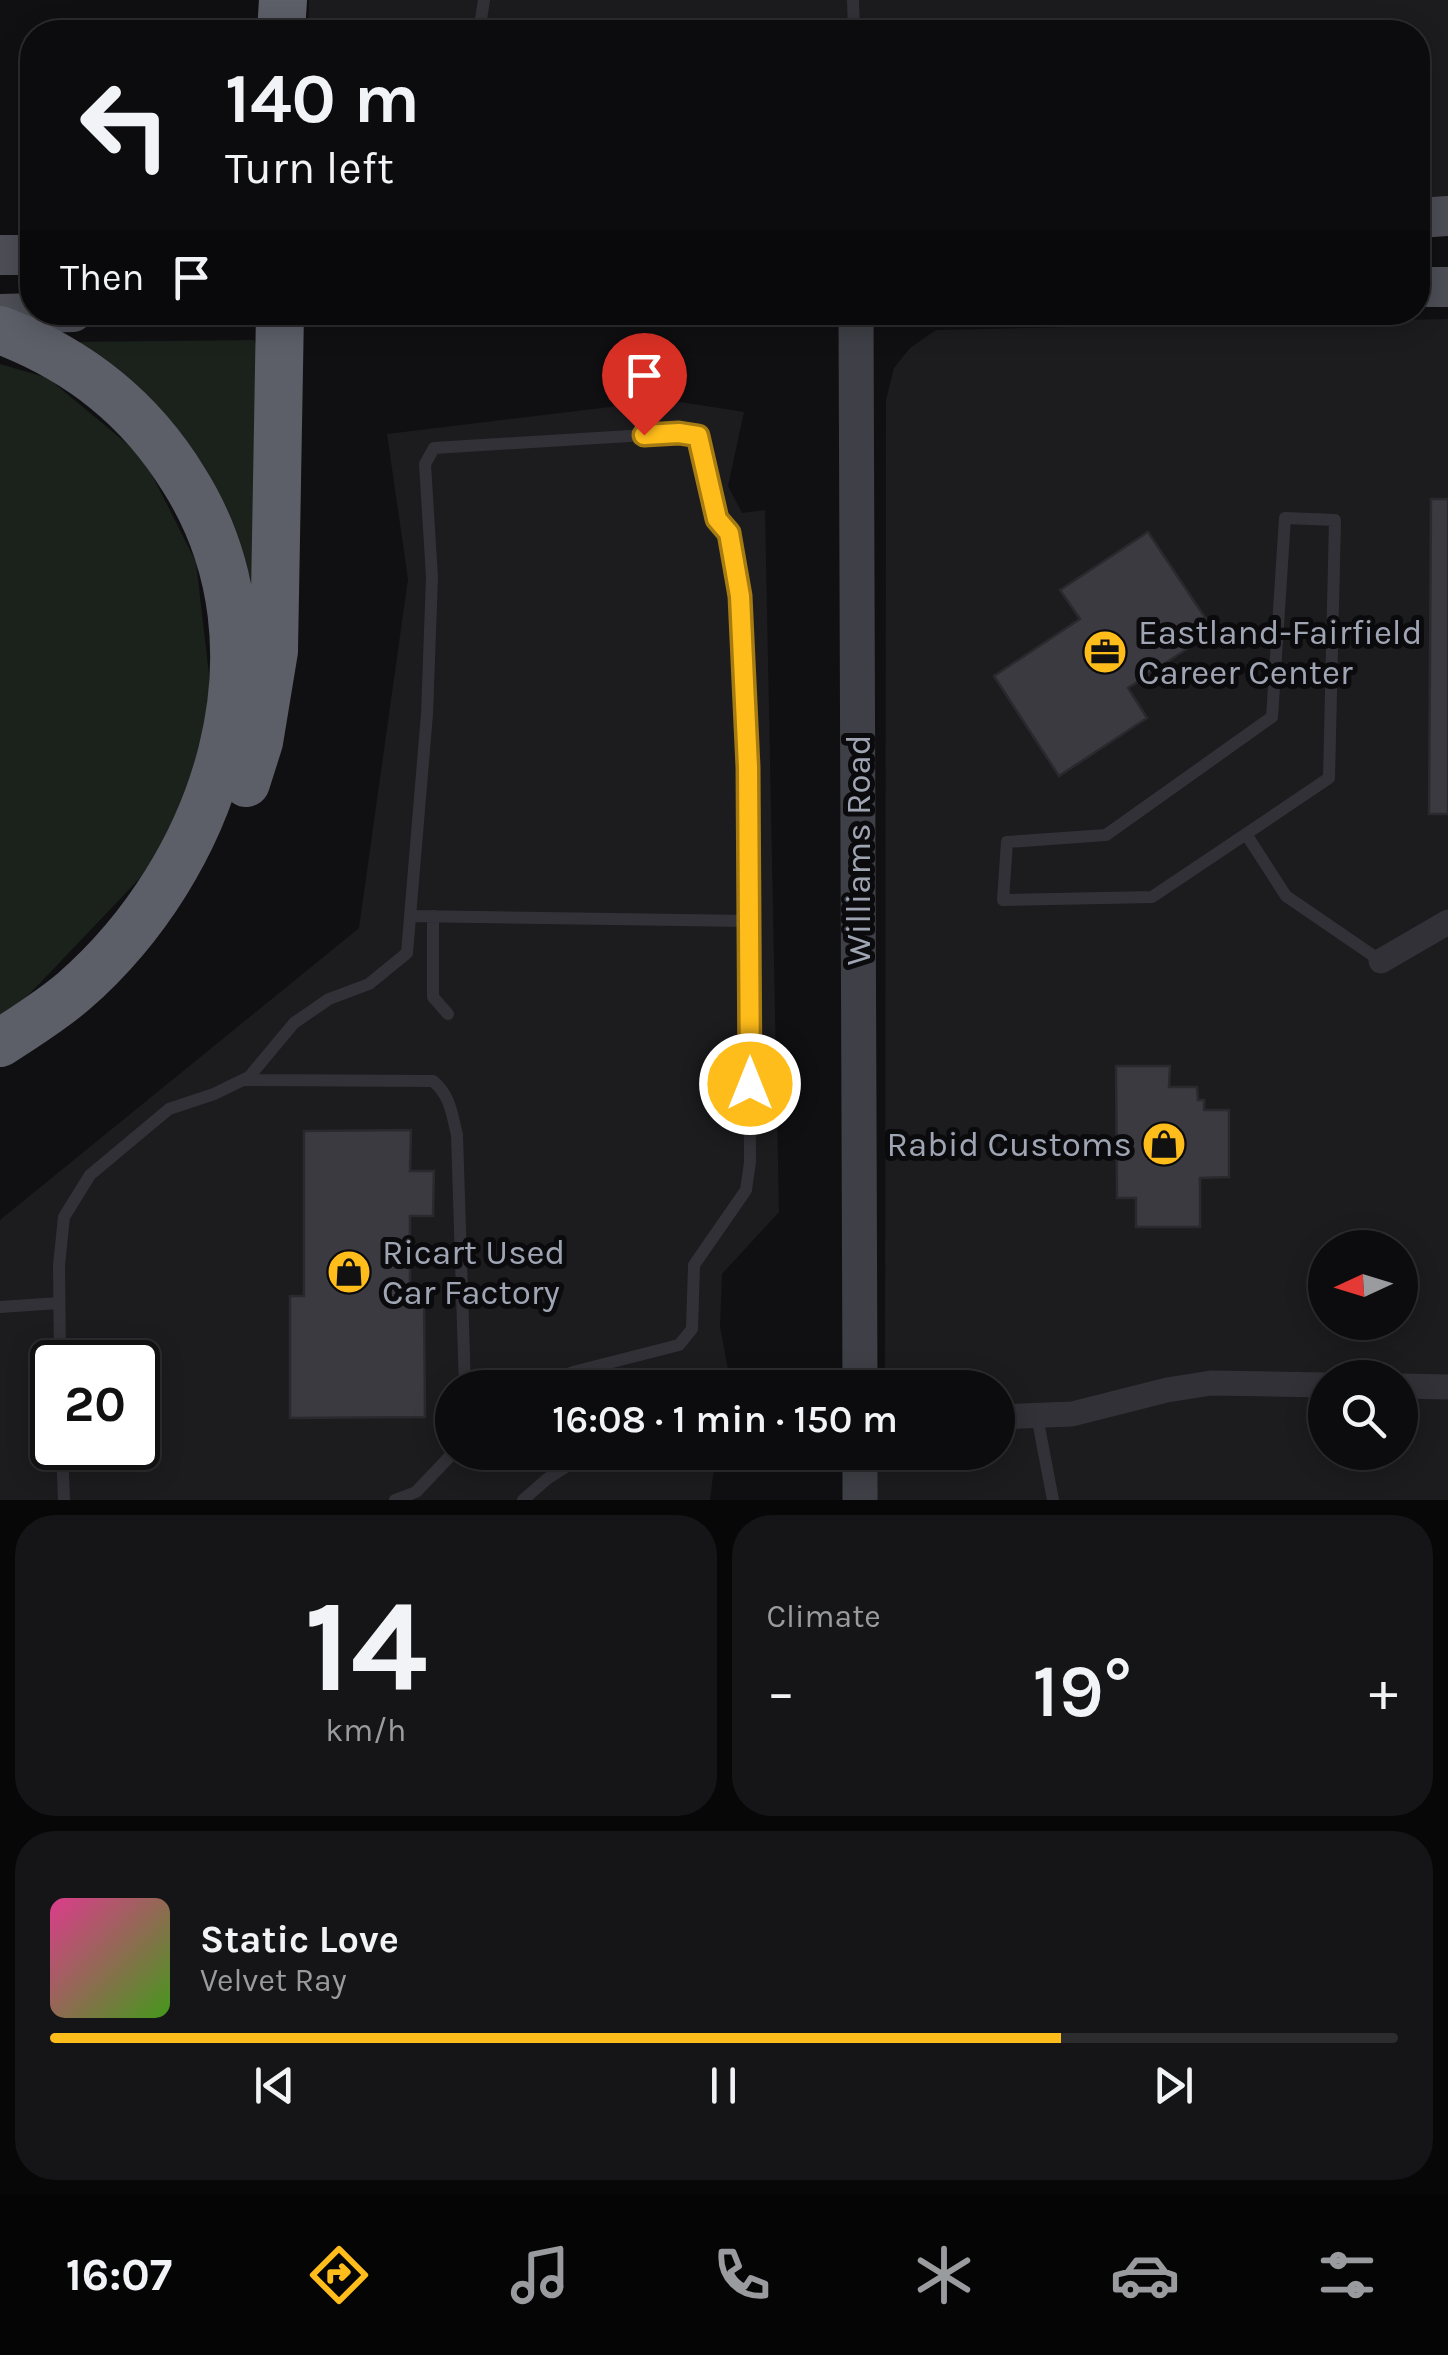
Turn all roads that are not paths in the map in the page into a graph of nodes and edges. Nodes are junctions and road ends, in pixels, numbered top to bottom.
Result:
1 (280, 325) edge
2 (856, 325) edge
3 (0, 330) edge
4 (1246, 834) junction
5 (410, 916) junction
6 (433, 916) junction
7 (748, 921) junction
8 (1448, 922) edge
9 (1381, 961) joint
10 (448, 1014) dead end
11 (0, 1043) edge
12 (0, 1079) edge
13 (242, 1080) junction
14 (59, 1304) junction
15 (0, 1307) edge
16 (60, 1340) edge
17 (465, 1370) edge
18 (580, 1370) edge
19 (860, 1370) edge
20 (1308, 1385) edge
21 (1418, 1386) edge
22 (1448, 1387) edge
23 (1037, 1416) junction
24 (1015, 1417) edge
25 (63, 1470) edge
26 (437, 1470) edge
27 (561, 1470) edge
28 (860, 1470) edge
29 (64, 1500) edge
30 (396, 1500) edge
31 (523, 1500) edge
32 (860, 1500) edge
33 (1053, 1500) edge

1 - 12 highway
2 - 19 main road, Williams Road
3 - 11 highway
4 - 4 lane
4 - 9 lane
5 - 6 lane
5 - 7 lane
5 - 13 lane
6 - 7 lane
6 - 10 lane
7 - 18 lane
8 - 9 street
13 - 14 lane
13 - 17 lane
14 - 15 lane
14 - 16 lane
20 - 23 street
21 - 22 street
23 - 24 street
23 - 33 lane
25 - 29 lane
26 - 30 lane
27 - 31 lane
28 - 32 main road

